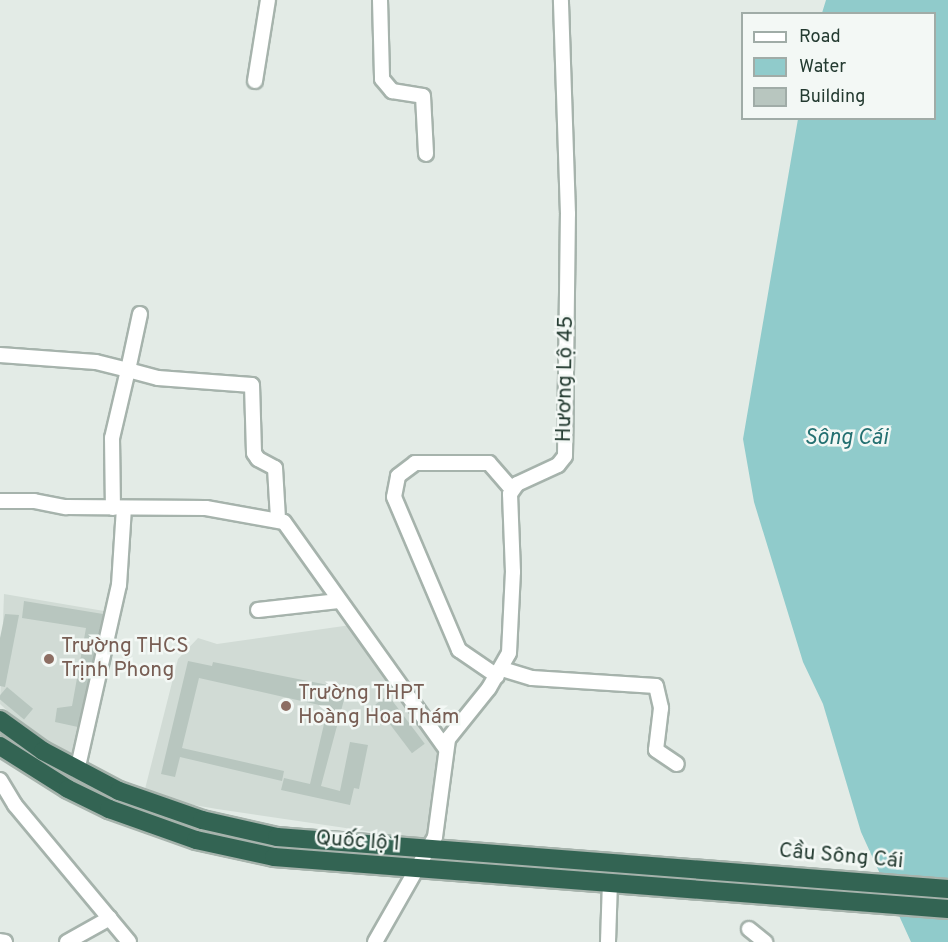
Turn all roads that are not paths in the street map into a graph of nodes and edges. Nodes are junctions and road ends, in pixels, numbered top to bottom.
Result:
1 (268, 0) edge
2 (380, 0) edge
3 (561, 0) edge
4 (255, 81) dead end
5 (426, 154) dead end
6 (140, 314) dead end
7 (0, 355) edge
8 (128, 370) junction
9 (512, 489) junction
10 (0, 501) edge
11 (118, 508) junction
12 (278, 519) junction
13 (338, 601) junction
14 (258, 610) dead end
15 (500, 672) junction
16 (0, 720) edge
17 (0, 746) edge
18 (446, 748) junction
19 (677, 764) dead end
20 (77, 771) junction
21 (0, 780) edge
22 (430, 848) junction
23 (420, 869) junction
24 (730, 870) joint
25 (610, 881) junction
26 (948, 889) edge
27 (737, 891) joint
28 (948, 909) edge
29 (110, 918) junction
30 (749, 929) dead end
31 (0, 941) edge
32 (5, 942) edge
33 (67, 942) edge
34 (129, 942) edge
35 (375, 942) edge
36 (608, 942) edge
37 (765, 942) edge

1 - 4 street
2 - 5 street
3 - 9 street, Hương Lộ 45
6 - 8 street
7 - 8 street
8 - 11 street
8 - 12 street
9 - 15 street
9 - 15 street
10 - 11 street
11 - 12 street
11 - 20 street
12 - 13 street
13 - 14 street
13 - 18 street
15 - 18 street
15 - 19 street
16 - 20 highway, Quốc lộ 1
17 - 23 highway, Quốc lộ 1
18 - 22 street
20 - 22 highway, Quốc lộ 1
21 - 29 street
22 - 23 street
22 - 24 highway, Quốc lộ 1
23 - 25 highway, Quốc lộ 1
23 - 35 street
24 - 26 highway, Cầu Sông Cái
25 - 27 highway, Quốc lộ 1
25 - 36 street
27 - 28 highway, Cầu Sông Cái
29 - 33 street
29 - 34 street
30 - 37 street
31 - 32 street

